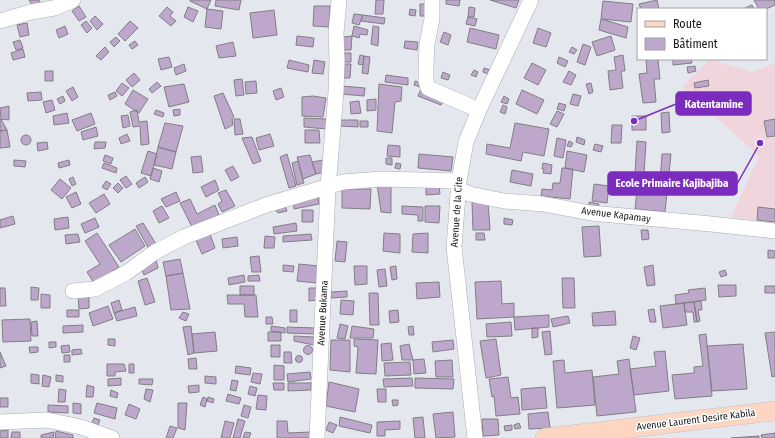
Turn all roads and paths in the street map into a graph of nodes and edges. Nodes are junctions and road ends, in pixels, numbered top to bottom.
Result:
1 (73, 0) edge
2 (339, 0) edge
3 (432, 0) edge
4 (530, 0) edge
5 (0, 21) edge
6 (479, 110) junction
7 (458, 185) junction
8 (328, 188) junction
9 (775, 232) edge
10 (73, 291) dead end
11 (775, 411) edge
12 (0, 422) edge
13 (112, 438) edge
14 (317, 438) edge
15 (475, 438) edge
16 (545, 438) edge

1 - 5 street
2 - 8 street, Avenue Bukama
3 - 6 street
4 - 6 street, Avenue de la Cite
6 - 7 street, Avenue de la Cite
7 - 8 street, Avenue Kapamay
7 - 9 street, Avenue Kapamay
7 - 15 street, Avenue de la Cite
8 - 10 street, Avenue Kapamay
8 - 14 street, Avenue Bukama
11 - 16 main road, Avenue Laurent Desire Kabila
12 - 13 street

